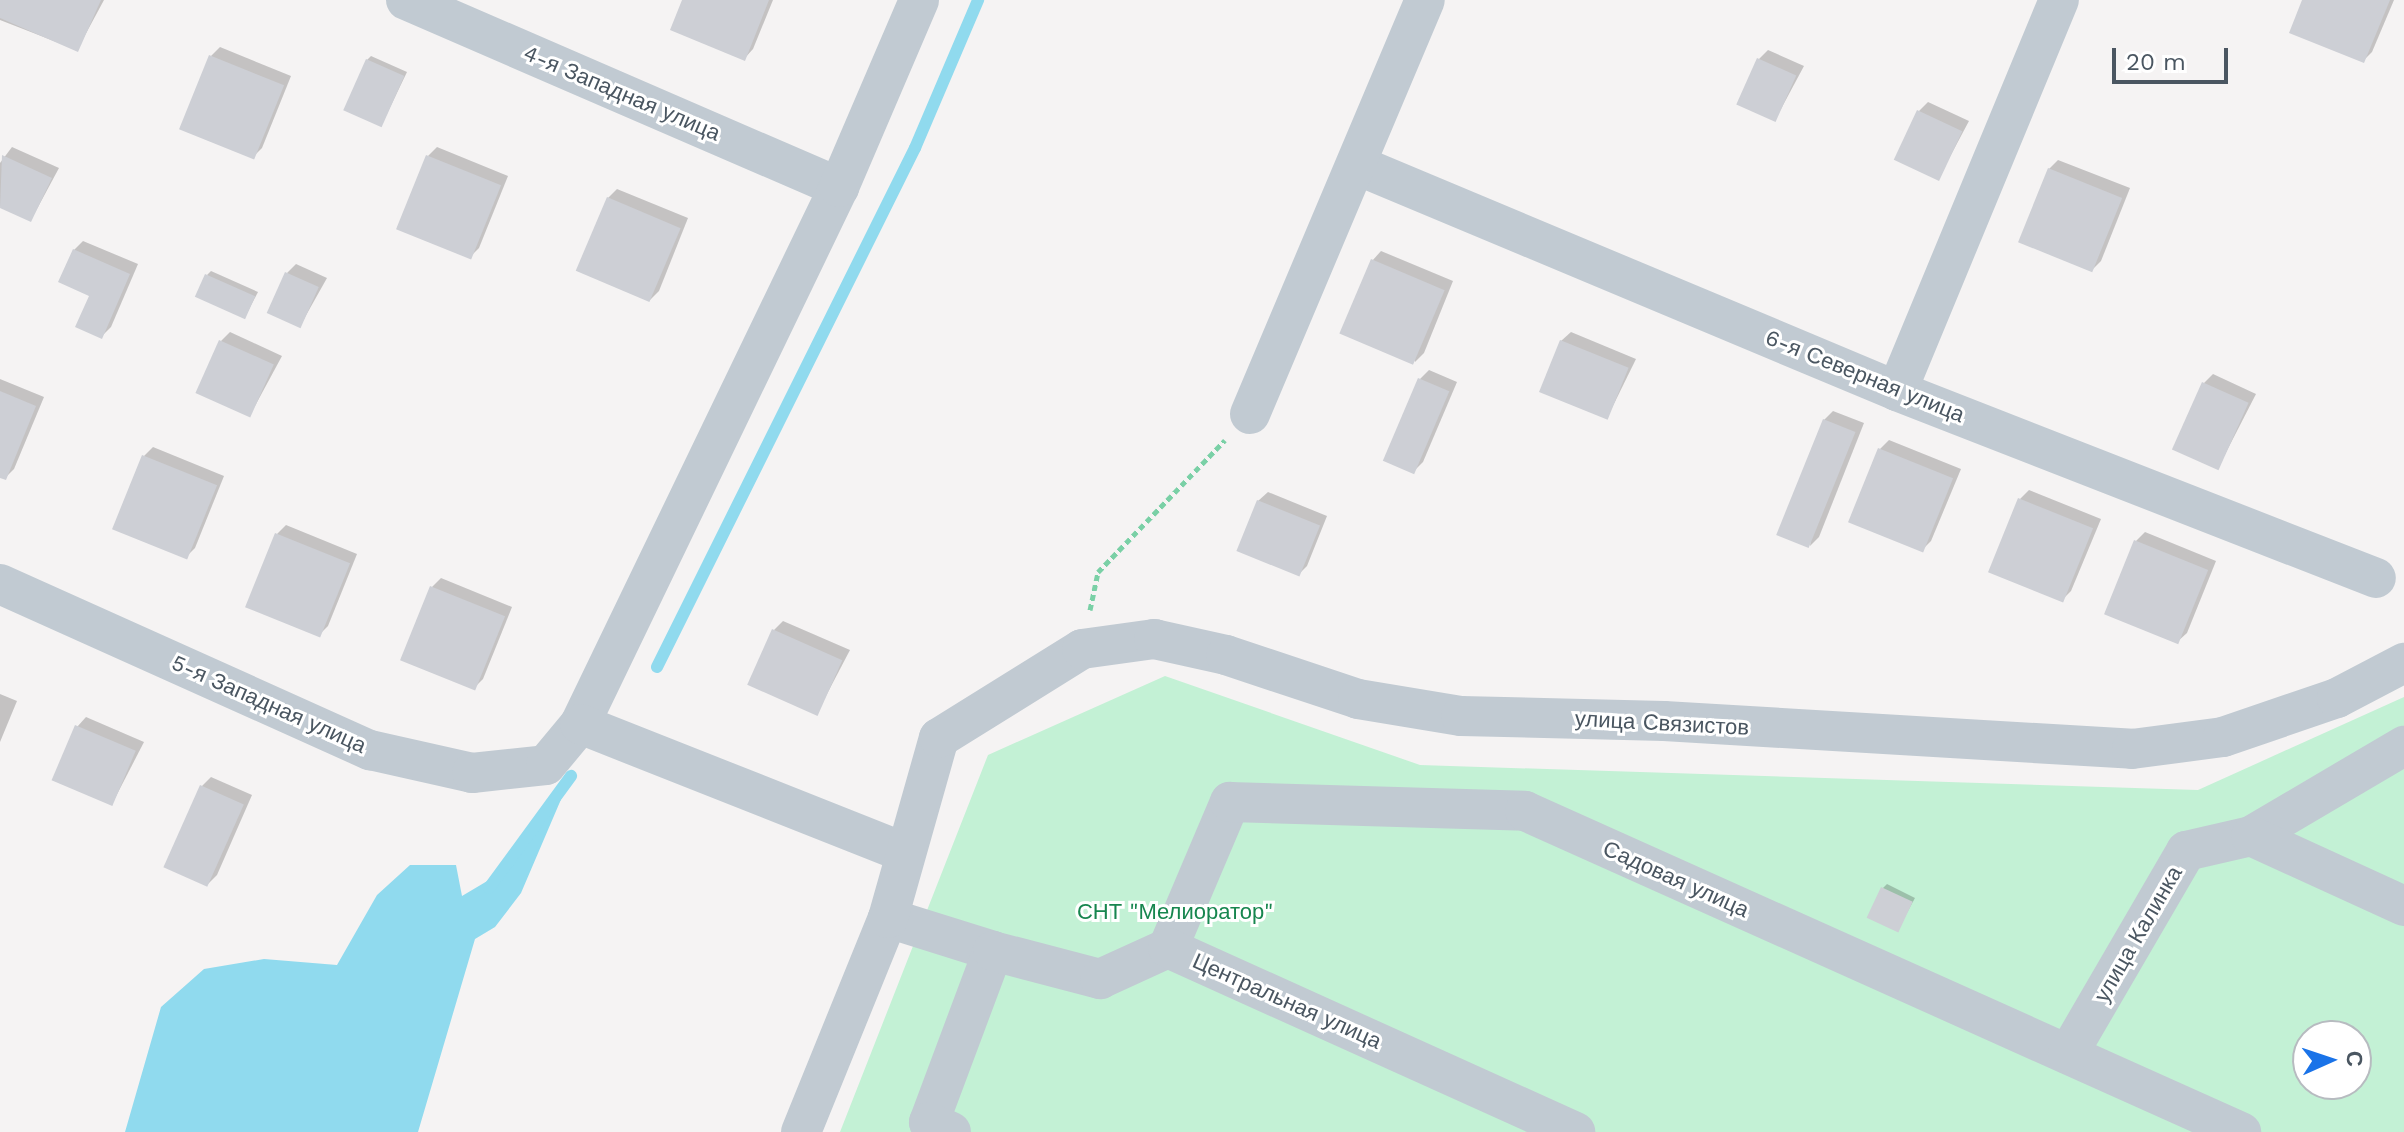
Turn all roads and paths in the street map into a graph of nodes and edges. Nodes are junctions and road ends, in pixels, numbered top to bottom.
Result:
1 (406, 0) edge
2 (919, 0) edge
3 (1425, 0) edge
4 (2059, 0) edge
5 (1357, 165) junction
6 (839, 187) junction
7 (1897, 391) junction
8 (1250, 414) joint
9 (2376, 578) dead end
10 (0, 584) edge
11 (1082, 649) junction
12 (2404, 663) edge
13 (580, 724) junction
14 (2404, 746) edge
15 (2251, 836) junction
16 (903, 852) junction
17 (2404, 906) edge
18 (888, 918) junction
19 (1168, 948) junction
20 (993, 951) junction
21 (2068, 1054) junction
22 (936, 1129) edge
23 (801, 1132) edge
24 (1575, 1132) edge
25 (2241, 1132) edge

1 - 6 street, 4-я Западная улица
2 - 6 street, 5-я Западная улица
3 - 5 street
4 - 7 street
5 - 7 street, 6-я Северная улица
5 - 8 street
6 - 13 street, 5-я Западная улица
7 - 9 street, 6-я Северная улица
8 - 11 path
10 - 13 street, 5-я Западная улица
11 - 12 street, улица Связистов
11 - 16 street, улица Связистов
13 - 16 street
14 - 15 street, улица Калинка
15 - 17 street
15 - 21 street, улица Калинка
16 - 18 street
18 - 20 street, Центральная улица
18 - 23 street
19 - 20 street, Центральная улица
19 - 21 street, Садовая улица
19 - 24 street, Центральная улица
20 - 22 street
21 - 25 street, Садовая улица

